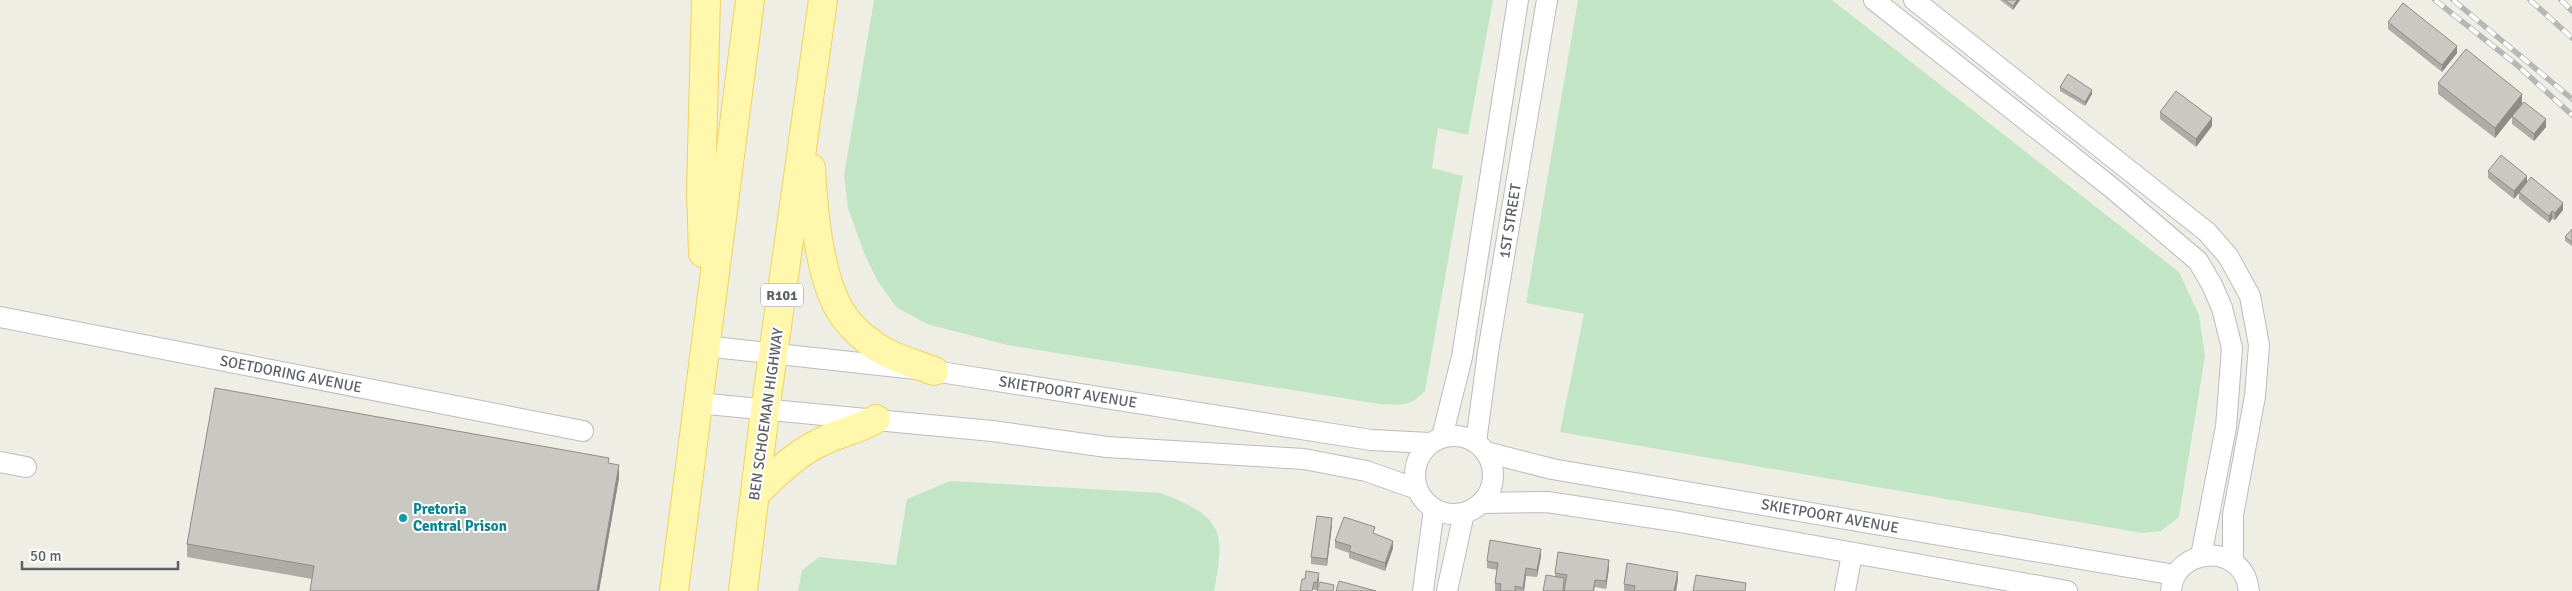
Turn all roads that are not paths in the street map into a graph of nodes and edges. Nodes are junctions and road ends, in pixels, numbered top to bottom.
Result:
1 (706, 0) edge
2 (750, 0) edge
3 (822, 0) edge
4 (1518, 0) edge
5 (1547, 0) edge
6 (1874, 0) edge
7 (1914, 0) edge
8 (807, 112) junction
9 (0, 316) edge
10 (706, 335) junction
11 (774, 355) junction
12 (934, 372) junction
13 (697, 403) junction
14 (765, 411) junction
15 (876, 419) junction
16 (583, 431) dead end
17 (1436, 440) junction
18 (1481, 447) junction
19 (0, 462) edge
20 (26, 467) dead end
21 (1417, 489) junction
22 (756, 494) junction
23 (1481, 503) junction
24 (1434, 509) junction
25 (1464, 513) junction
26 (1852, 554) junction
27 (2200, 556) junction
28 (2233, 562) junction
29 (2173, 583) edge
30 (674, 591) edge
31 (743, 591) edge
32 (1423, 591) edge
33 (1447, 591) edge
34 (1845, 591) edge
35 (2067, 591) edge
36 (2249, 591) edge

1 - 10 main road
2 - 10 main road
3 - 8 main road, BEN SCHOEMAN HIGHWAY / R101
4 - 17 street, 1ST STREET
5 - 18 street, 1ST STREET
6 - 27 street
7 - 28 street
8 - 11 main road, BEN SCHOEMAN HIGHWAY / R101
8 - 12 main road
9 - 16 street, SOETDORING AVENUE
10 - 11 street, SKIETPOORT AVENUE
10 - 13 main road
11 - 12 street, SKIETPOORT AVENUE
11 - 14 main road, BEN SCHOEMAN HIGHWAY / R101
12 - 17 street, SKIETPOORT AVENUE
13 - 14 street
13 - 30 main road
14 - 15 street
14 - 22 main road, BEN SCHOEMAN HIGHWAY / R101
15 - 21 street
15 - 22 main road
17 - 18 street
17 - 21 street
18 - 23 street
18 - 29 street, SKIETPOORT AVENUE
19 - 20 street
21 - 24 street
22 - 31 main road, BEN SCHOEMAN HIGHWAY / R101
23 - 25 street
23 - 26 street
24 - 25 street
24 - 32 street
25 - 33 street
26 - 34 street
26 - 35 street
27 - 28 street
27 - 29 street
28 - 36 street

